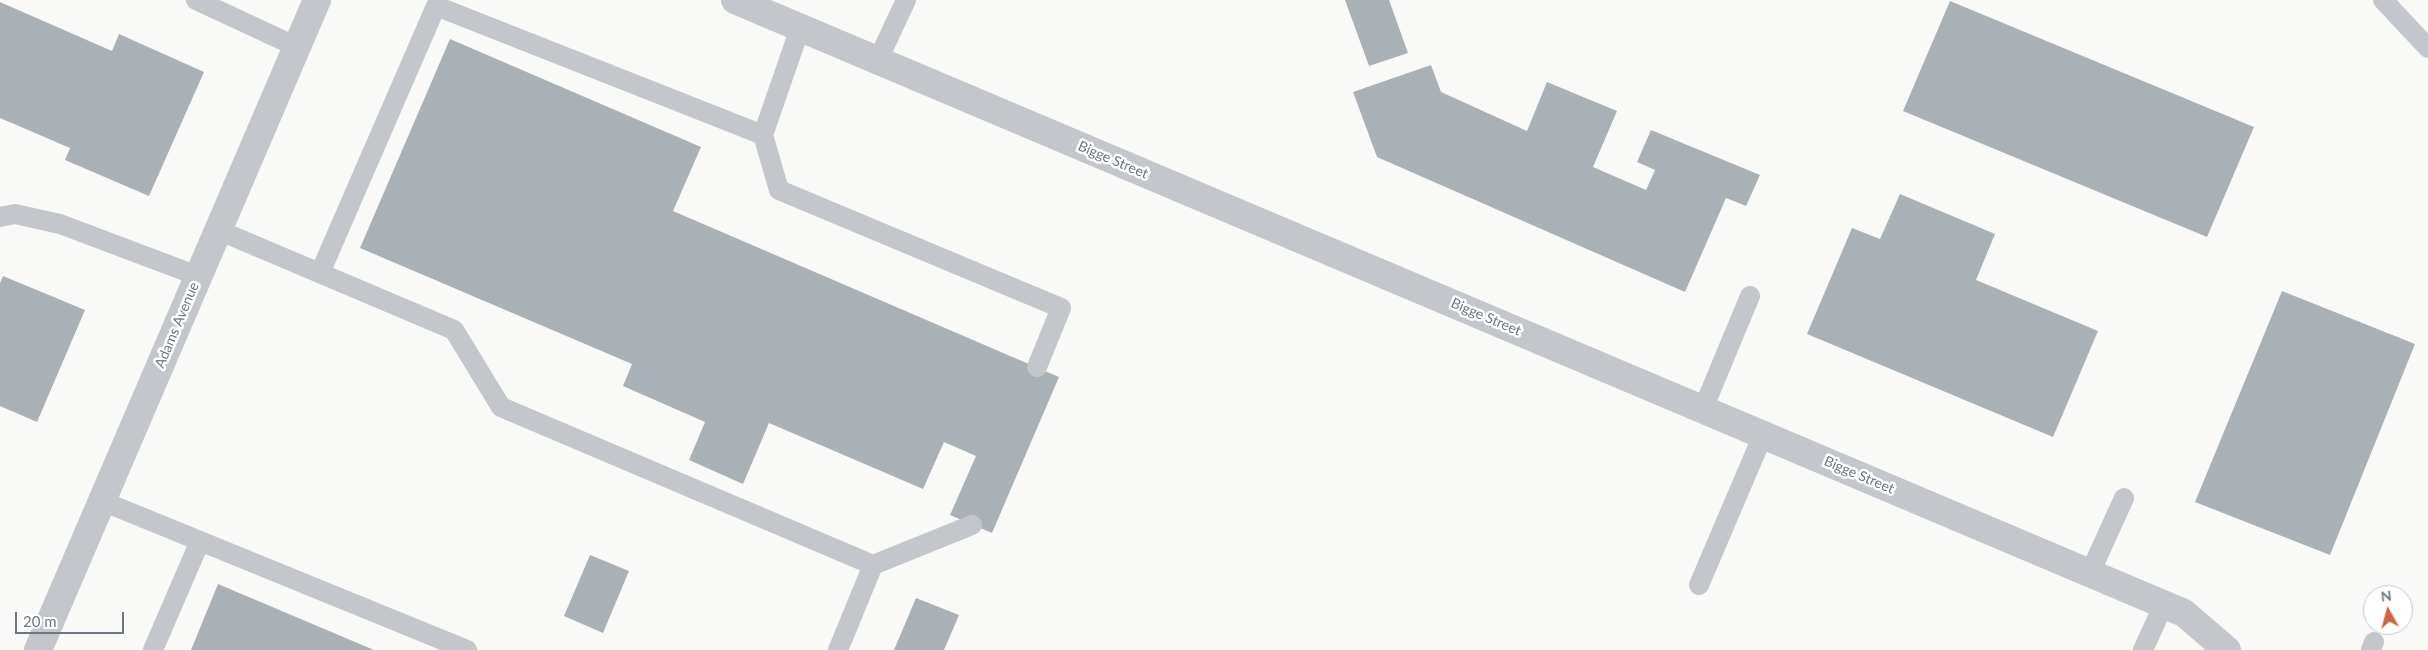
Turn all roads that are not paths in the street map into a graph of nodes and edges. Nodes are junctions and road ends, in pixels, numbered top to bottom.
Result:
1 (196, 0) edge
2 (317, 0) edge
3 (735, 0) edge
4 (906, 0) edge
5 (2383, 0) edge
6 (800, 28) junction
7 (297, 47) junction
8 (2428, 48) edge
9 (878, 60) junction
10 (763, 135) junction
11 (0, 217) edge
12 (218, 230) junction
13 (320, 273) junction
14 (198, 276) junction
15 (1750, 296) dead end
16 (1037, 367) dead end
17 (1703, 410) junction
18 (1763, 435) junction
19 (2124, 498) dead end
20 (102, 501) junction
21 (972, 525) dead end
22 (200, 542) junction
23 (872, 564) junction
24 (2090, 573) junction
25 (1699, 585) dead end
26 (2164, 604) junction
27 (38, 650) edge
28 (152, 650) edge
29 (467, 650) edge
30 (838, 650) edge
31 (2143, 650) edge
32 (2227, 650) edge

1 - 7 lane
2 - 7 street, Adams Avenue
3 - 6 street, Bigge Street
4 - 9 lane
5 - 8 lane
6 - 9 street, Bigge Street
6 - 10 lane
7 - 12 street, Adams Avenue
9 - 17 street, Bigge Street
10 - 13 lane
10 - 16 lane
11 - 14 lane
12 - 13 lane
12 - 14 street, Adams Avenue
13 - 23 lane
14 - 20 street, Adams Avenue
15 - 17 lane
17 - 18 street, Bigge Street
18 - 24 street, Bigge Street
18 - 25 lane
19 - 24 lane
20 - 22 lane
20 - 27 street, Adams Avenue
21 - 23 lane
22 - 28 lane
22 - 29 lane
23 - 30 lane
24 - 26 street, Bigge Street
26 - 31 lane
26 - 32 street, Bigge Street

